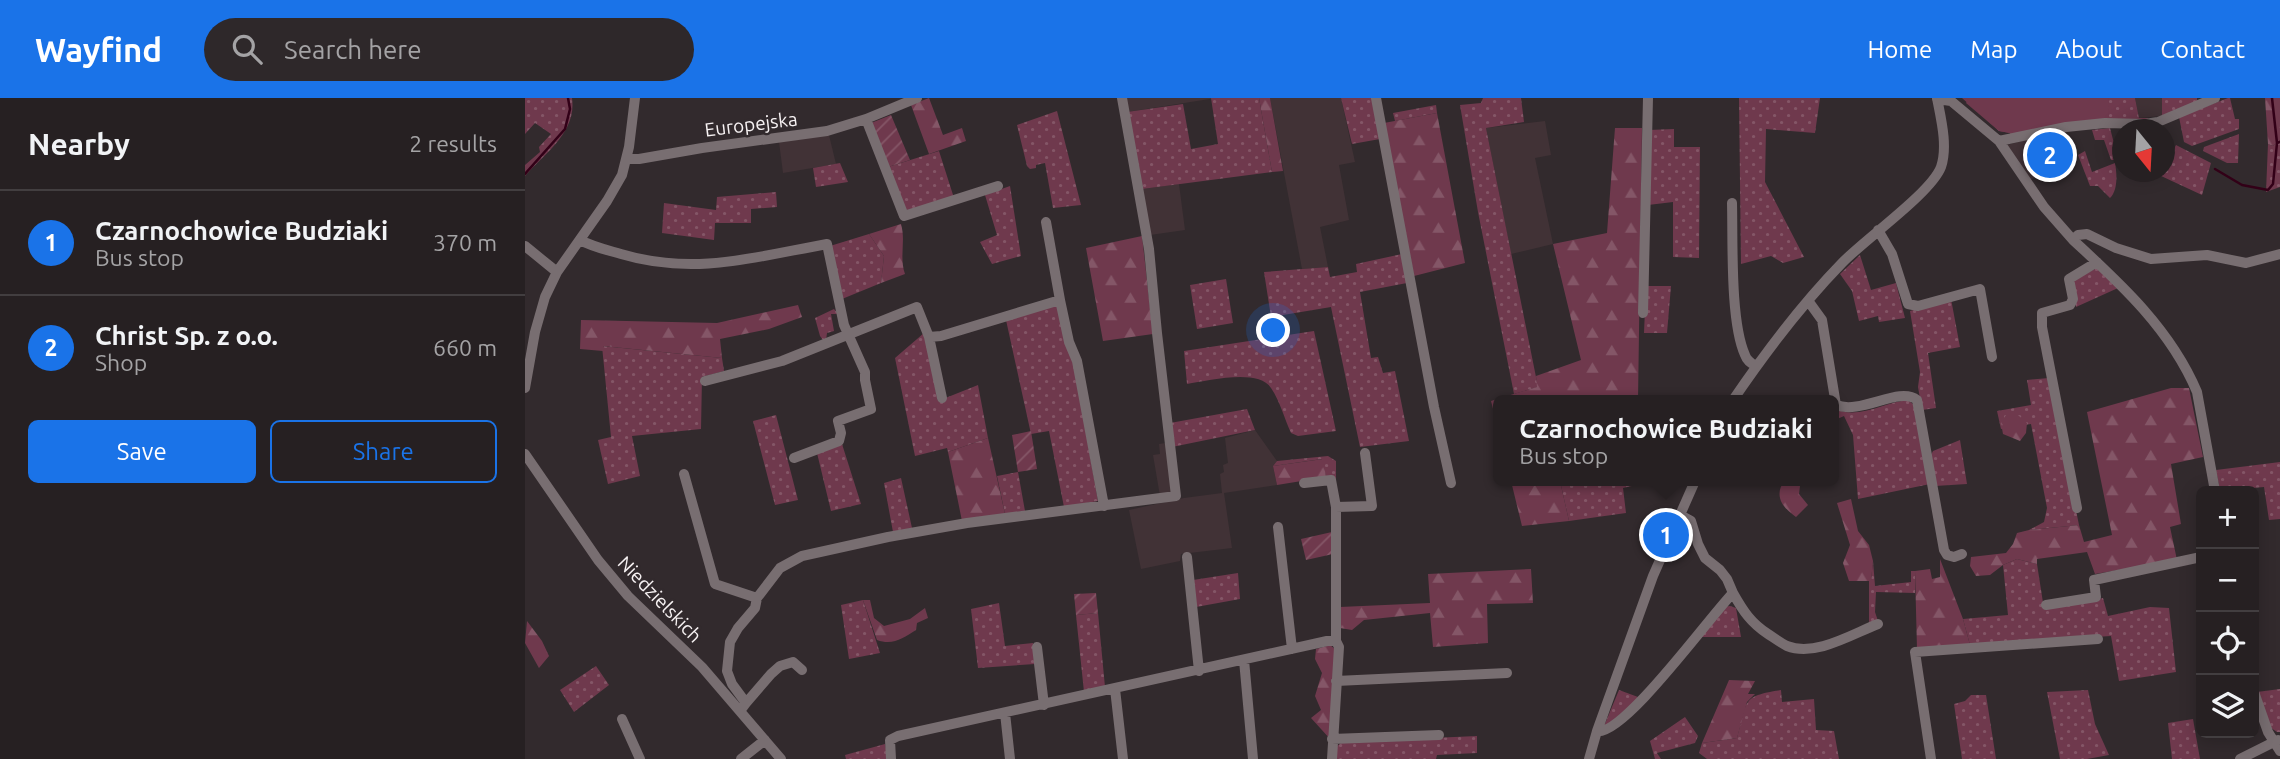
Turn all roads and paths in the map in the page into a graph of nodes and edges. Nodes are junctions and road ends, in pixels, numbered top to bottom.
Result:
1 (635, 98) edge
2 (917, 98) edge
3 (1122, 98) edge
4 (1376, 98) edge
5 (1648, 98) edge
6 (2215, 98) edge
7 (1937, 99) edge
8 (889, 104) edge
9 (866, 119) junction
10 (1999, 141) junction
11 (627, 159) junction
12 (999, 186) dead end
13 (1732, 203) dead end
14 (1046, 222) dead end
15 (1878, 230) junction
16 (580, 240) junction
17 (2073, 240) junction
18 (525, 246) edge
19 (2280, 254) edge
20 (2097, 262) junction
21 (557, 271) junction
22 (1061, 300) junction
23 (1809, 302) junction
24 (1643, 313) dead end
25 (849, 335) junction
26 (929, 337) junction
27 (1992, 357) dead end
28 (1756, 366) junction
29 (705, 381) dead end
30 (525, 388) edge
31 (1736, 395) edge
32 (1834, 395) edge
33 (942, 398) dead end
34 (1839, 406) edge
35 (1365, 453) dead end
36 (525, 454) edge
37 (794, 458) dead end
38 (684, 474) dead end
39 (1304, 482) dead end
40 (1451, 483) dead end
41 (1693, 486) edge
42 (2214, 486) edge
43 (1104, 506) junction
44 (1335, 507) junction
45 (2077, 508) dead end
46 (1680, 515) junction
47 (1278, 527) dead end
48 (1962, 554) dead end
49 (1187, 557) dead end
50 (2196, 558) edge
51 (1733, 593) junction
52 (757, 598) junction
53 (2046, 605) dead end
54 (1878, 624) dead end
55 (2098, 639) dead end
56 (1336, 641) junction
57 (1037, 647) dead end
58 (1292, 649) junction
59 (1244, 660) junction
60 (802, 670) dead end
61 (1199, 671) junction
62 (1507, 673) dead end
63 (1336, 681) junction
64 (1115, 689) junction
65 (2259, 703) edge
66 (1045, 705) junction
67 (743, 707) junction
68 (1005, 713) junction
69 (622, 719) dead end
70 (1597, 732) junction
71 (1439, 735) dead end
72 (1332, 739) junction
73 (765, 740) junction
74 (2278, 743) edge
75 (640, 759) edge
76 (741, 759) edge
77 (781, 759) edge
78 (891, 759) edge
79 (1010, 759) edge
80 (1123, 759) edge
81 (1252, 759) edge
82 (1332, 759) edge
83 (1589, 759) edge
84 (1931, 759) edge
85 (2240, 759) edge

1 - 11 street
2 - 8 street, Europejska
3 - 43 street
4 - 40 street
5 - 24 street
6 - 10 street
7 - 10 street
7 - 15 street
8 - 9 street, Europejska
9 - 11 street, Europejska
9 - 12 street
10 - 17 street
11 - 16 street
13 - 28 street
14 - 22 street
15 - 23 street
15 - 27 street
16 - 21 street
16 - 25 street
17 - 19 street
17 - 20 street
18 - 21 street
20 - 42 street
20 - 45 street
21 - 30 street
22 - 26 street
22 - 43 street
23 - 28 street
23 - 32 street
25 - 26 street
25 - 29 street
25 - 37 street
26 - 33 street
28 - 31 street
34 - 48 street
35 - 44 street
36 - 67 street, Niedzielskich
38 - 52 street
39 - 44 street
41 - 46 street
43 - 52 street
44 - 56 street
46 - 51 street
46 - 70 street
47 - 58 street
49 - 61 street
50 - 53 street
51 - 54 street
51 - 70 street
52 - 67 street
55 - 84 street
56 - 58 street
56 - 63 street
57 - 66 street
58 - 59 street
59 - 61 street
59 - 81 street
60 - 67 street
61 - 64 street
62 - 63 street
63 - 72 street
64 - 66 street
64 - 80 street
65 - 74 street
66 - 68 street
67 - 73 street, Niedzielskich
68 - 78 street
68 - 79 street
69 - 75 street
70 - 83 street
71 - 72 street
72 - 82 street
73 - 76 street
73 - 77 street, Niedzielskich
74 - 85 street

